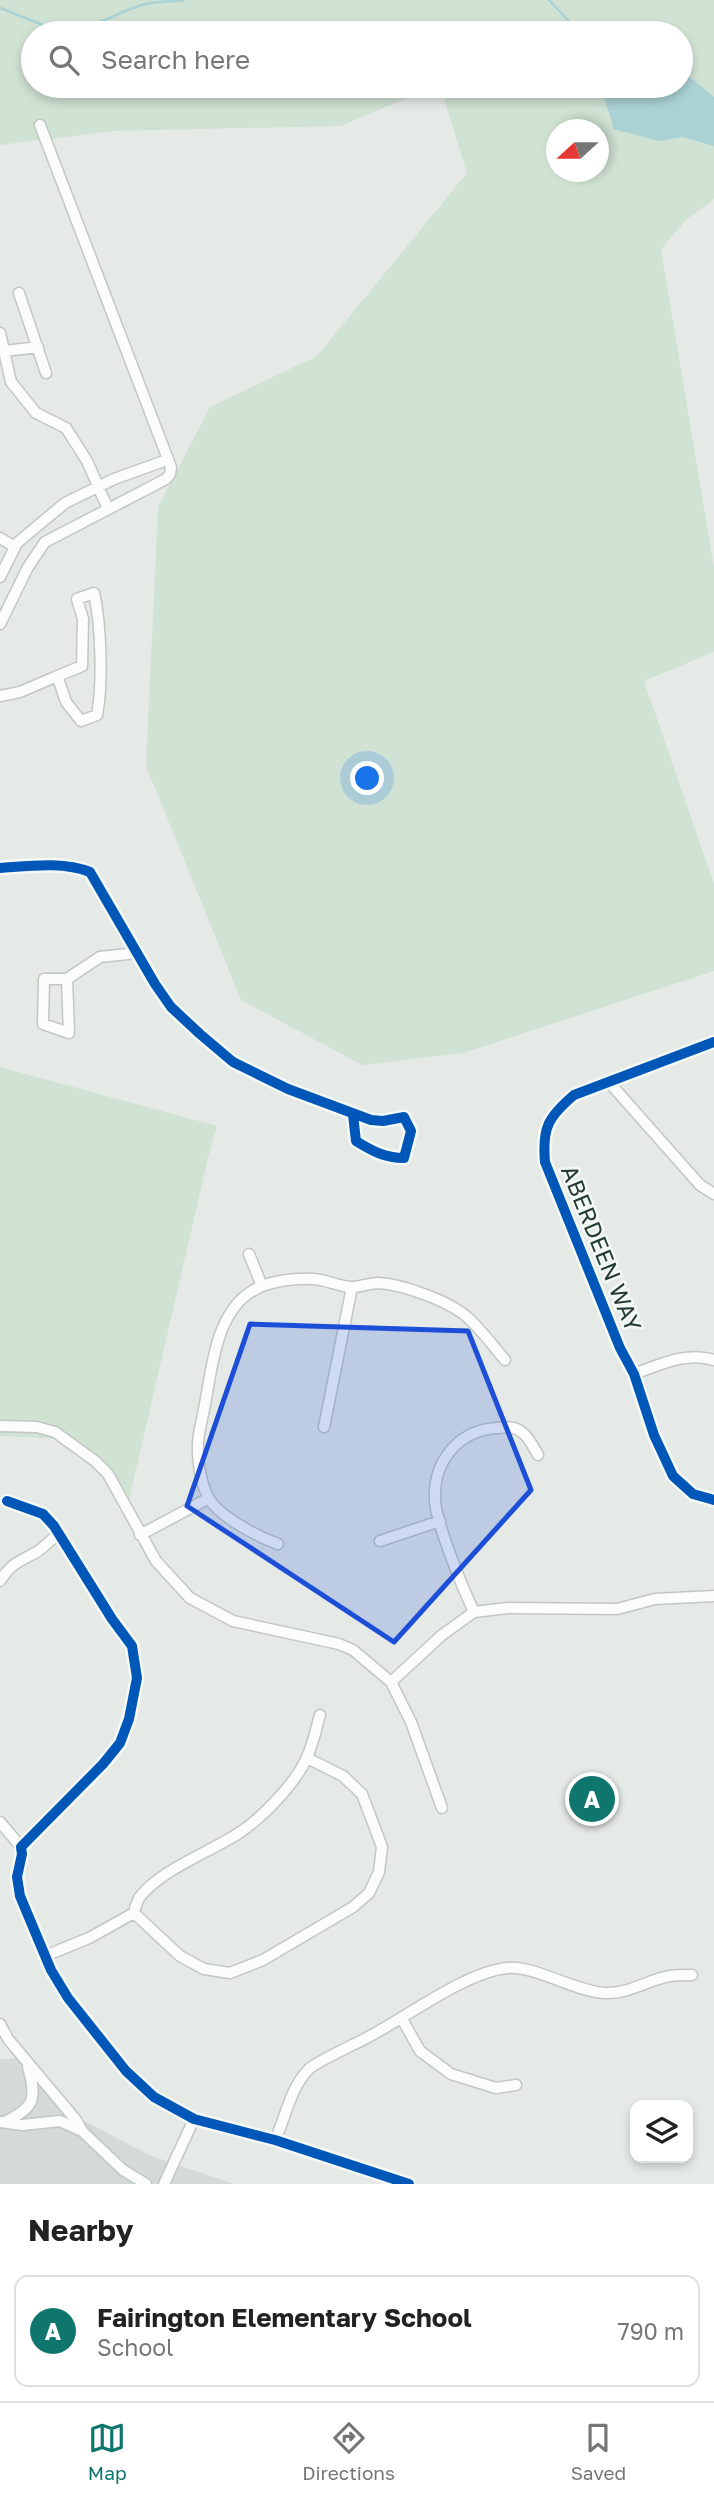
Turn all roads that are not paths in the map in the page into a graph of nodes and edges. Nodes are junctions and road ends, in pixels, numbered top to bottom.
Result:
1 (40, 125) dead end
2 (19, 293) dead end
3 (0, 333) edge
4 (38, 347) junction
5 (5, 351) junction
6 (46, 373) dead end
7 (167, 460) junction
8 (97, 487) junction
9 (108, 509) junction
10 (0, 538) edge
11 (15, 547) junction
12 (0, 577) edge
13 (0, 624) edge
14 (55, 677) junction
15 (0, 696) edge
16 (0, 868) edge
17 (137, 954) junction
18 (67, 979) junction
19 (714, 1042) edge
20 (608, 1081) junction
21 (354, 1115) junction
22 (714, 1194) edge
23 (249, 1254) dead end
24 (262, 1286) junction
25 (352, 1287) junction
26 (505, 1360) dead end
27 (714, 1360) edge
28 (634, 1374) junction
29 (0, 1426) edge
30 (324, 1427) dead end
31 (538, 1455) dead end
32 (209, 1499) junction
33 (714, 1500) edge
34 (7, 1501) dead end
35 (440, 1521) junction
36 (57, 1535) junction
37 (140, 1535) junction
38 (380, 1541) dead end
39 (278, 1544) dead end
40 (0, 1581) edge
41 (714, 1596) edge
42 (474, 1612) junction
43 (391, 1682) junction
44 (320, 1715) dead end
45 (307, 1758) junction
46 (442, 1808) dead end
47 (0, 1822) edge
48 (21, 1847) junction
49 (134, 1913) junction
50 (45, 1956) junction
51 (692, 1975) dead end
52 (402, 2019) junction
53 (0, 2024) edge
54 (27, 2064) junction
55 (516, 2085) dead end
56 (194, 2119) junction
57 (2, 2122) edge
58 (82, 2131) junction
59 (275, 2140) junction
60 (146, 2184) edge
61 (164, 2184) edge
62 (409, 2184) edge

1 - 7 street
2 - 4 street
3 - 5 street
4 - 5 street
4 - 6 street
5 - 8 street
7 - 8 street
7 - 9 street
8 - 9 street
8 - 11 street
9 - 13 street
10 - 11 street
11 - 12 street
14 - 14 street
14 - 15 street
16 - 17 street
17 - 18 street
17 - 21 street
18 - 18 street
19 - 20 street, ABERDEEN WAY
20 - 22 street
20 - 28 street, ABERDEEN WAY
21 - 21 street
23 - 24 street
24 - 25 street
24 - 32 street
25 - 26 street
25 - 30 street
27 - 28 street
28 - 33 street, ABERDEEN WAY
29 - 37 street
31 - 35 street
32 - 37 street
32 - 39 street
34 - 36 street
35 - 38 street
35 - 42 street
36 - 40 street
36 - 48 street
37 - 43 street
41 - 42 street
42 - 43 street
43 - 46 street
44 - 45 street
45 - 49 street
45 - 49 street
47 - 48 street
48 - 50 street
49 - 50 street
50 - 56 street
51 - 52 street
52 - 55 street
52 - 59 street
53 - 54 street
54 - 57 street
54 - 58 street
56 - 59 street
56 - 61 street
57 - 58 street
58 - 60 street
59 - 62 street

